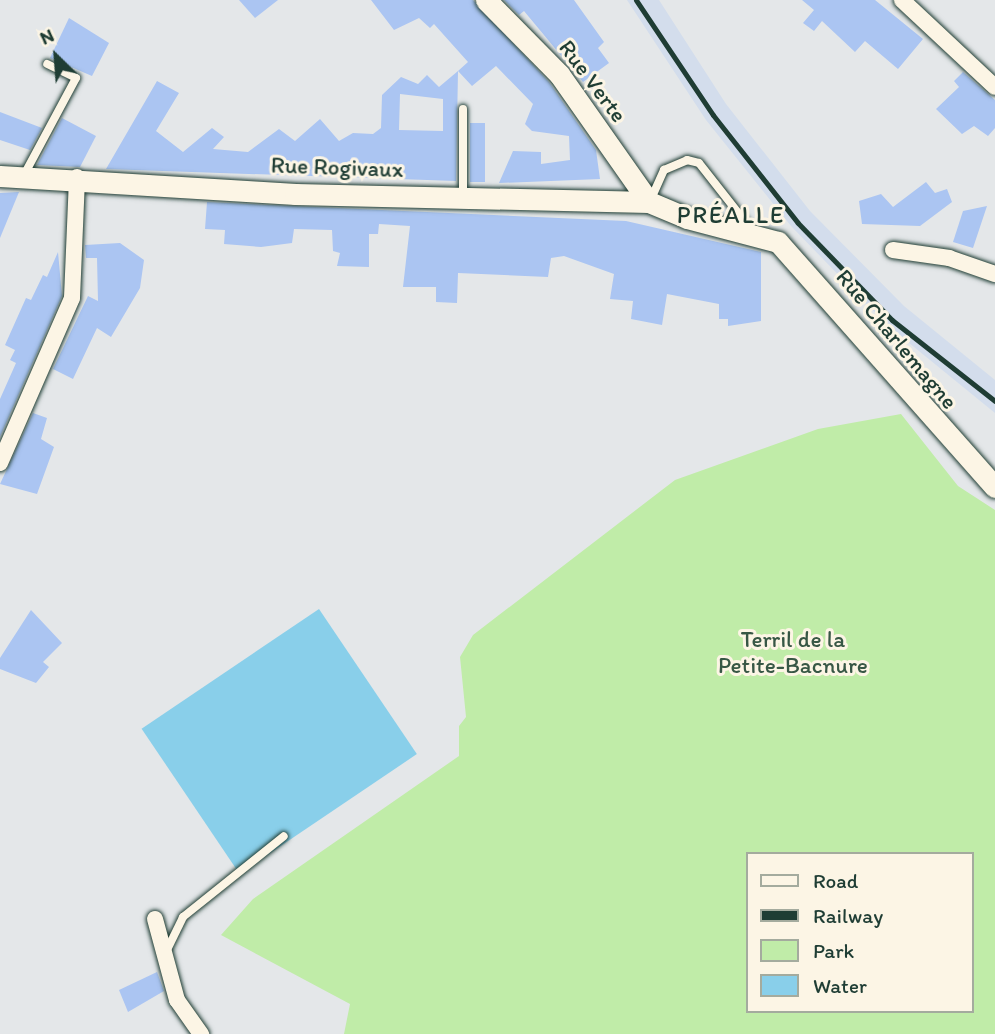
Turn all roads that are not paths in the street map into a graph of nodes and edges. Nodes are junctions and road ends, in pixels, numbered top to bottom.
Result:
1 (486, 0) edge
2 (902, 0) edge
3 (47, 64) dead end
4 (995, 87) edge
5 (463, 109) dead end
6 (626, 171) junction
7 (0, 176) edge
8 (24, 177) junction
9 (77, 177) junction
10 (463, 197) junction
11 (649, 202) junction
12 (617, 205) junction
13 (755, 235) junction
14 (893, 250) dead end
15 (995, 274) edge
16 (0, 463) edge
17 (995, 487) edge
18 (284, 836) dead end
19 (155, 919) dead end
20 (165, 955) junction
21 (201, 1034) edge

1 - 6 street, Rue Verte
2 - 4 street
3 - 8 lane
5 - 10 lane
6 - 11 street, Rue Verte
6 - 12 street
7 - 8 street, Rue Rogivaux
8 - 9 street, Rue Rogivaux
9 - 10 street, Rue Rogivaux
9 - 16 street
10 - 12 street, Rue Rogivaux
11 - 12 street, Rue Rogivaux
11 - 13 street, Rue Charlemagne
11 - 13 lane
13 - 17 street, Rue Charlemagne
14 - 15 street
18 - 20 lane
19 - 20 street
20 - 21 street

